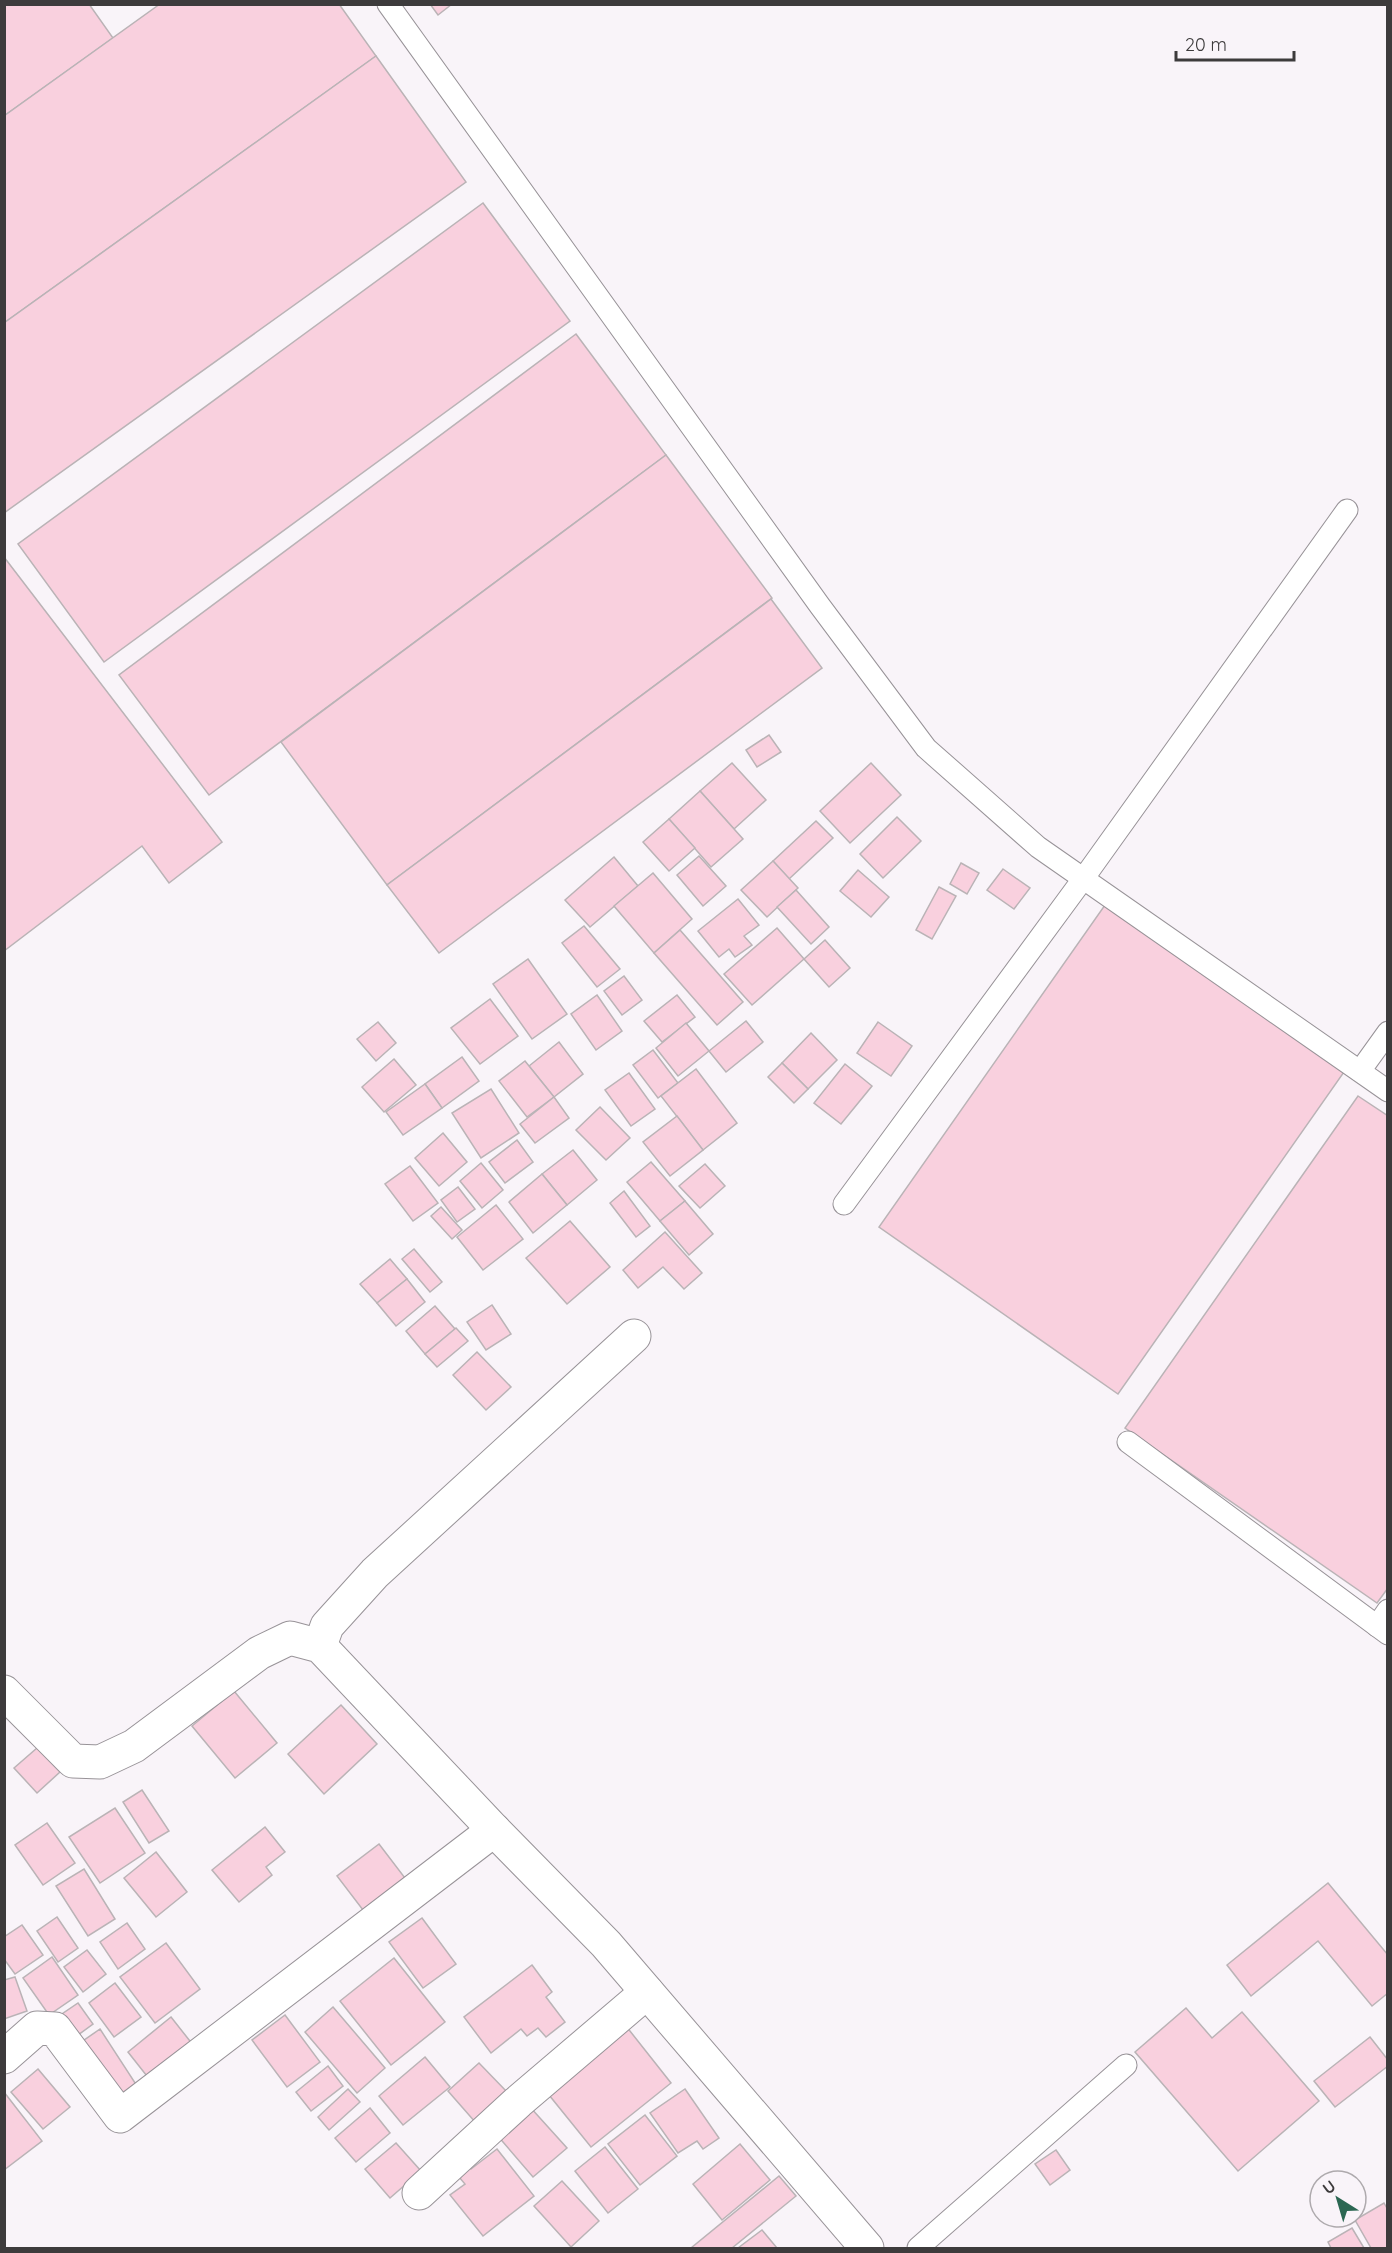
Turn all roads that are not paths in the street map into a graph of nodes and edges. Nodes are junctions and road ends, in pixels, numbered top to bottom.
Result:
1 (388, 4) edge
2 (1347, 510) dead end
3 (1083, 879) junction
4 (1388, 1032) edge
5 (1360, 1071) junction
6 (1388, 1091) edge
7 (844, 1204) dead end
8 (633, 1336) dead end
9 (1128, 1442) dead end
10 (1384, 1624) edge
11 (320, 1646) junction
12 (4, 1692) edge
13 (494, 1830) junction
14 (647, 1992) junction
15 (4, 2056) edge
16 (1126, 2065) dead end
17 (419, 2193) dead end
18 (867, 2248) edge
19 (918, 2248) edge

1 - 3 lane
2 - 3 lane
3 - 5 lane
3 - 7 lane
4 - 5 lane
5 - 6 lane
8 - 11 street
9 - 10 lane
11 - 12 street
11 - 13 street
13 - 14 street
13 - 15 street
14 - 17 street
14 - 18 street
16 - 19 lane

